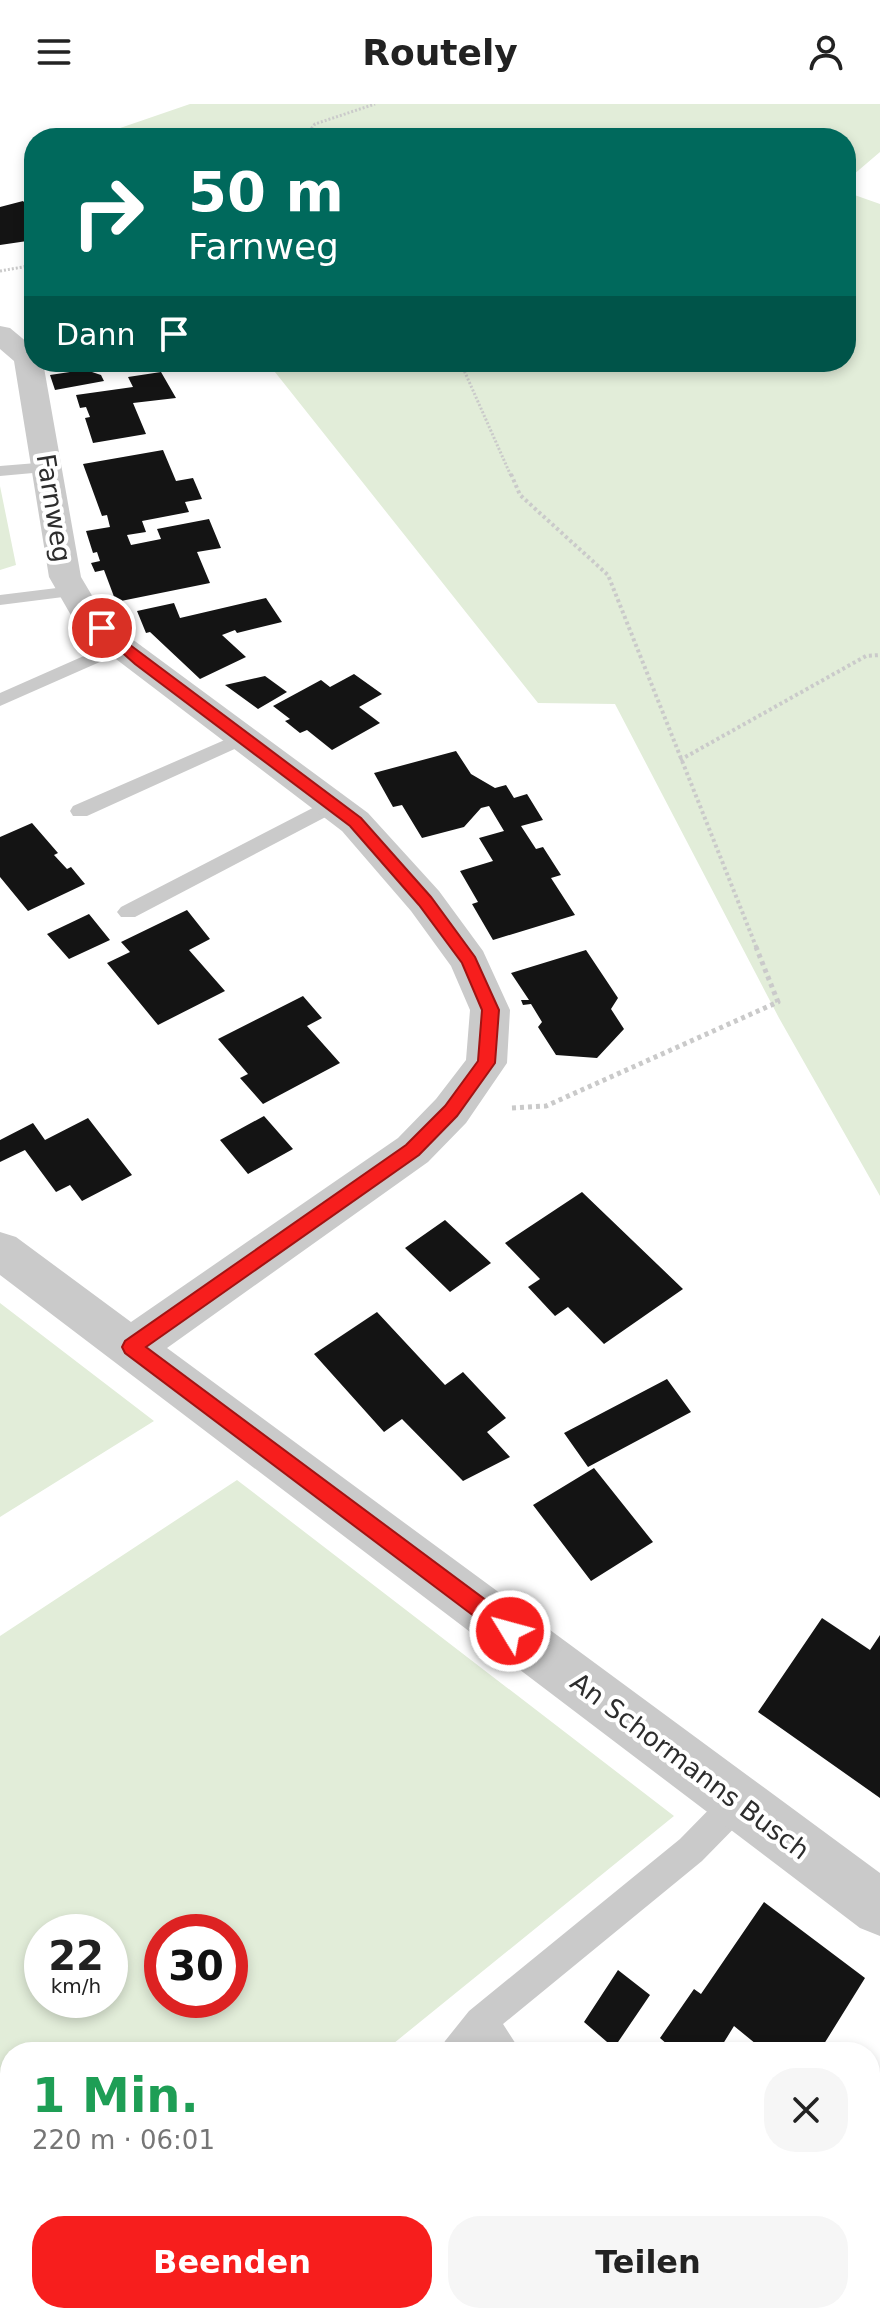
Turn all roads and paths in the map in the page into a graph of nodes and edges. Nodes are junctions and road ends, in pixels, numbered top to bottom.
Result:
1 (375, 104) edge
2 (312, 128) edge
3 (24, 267) edge
4 (0, 271) edge
5 (0, 334) edge
6 (24, 355) edge
7 (31, 372) edge
8 (465, 372) edge
9 (49, 467) junction
10 (0, 471) edge
11 (73, 591) junction
12 (0, 600) edge
13 (120, 646) junction
14 (880, 655) edge
15 (0, 700) edge
16 (243, 738) junction
17 (680, 760) junction
18 (332, 805) junction
19 (80, 811) dead end
20 (128, 912) dead end
21 (451, 1111) junction
22 (0, 1250) edge
23 (132, 1347) junction
24 (738, 1802) junction
25 (880, 1908) edge
26 (480, 2022) junction
27 (464, 2042) edge
28 (497, 2042) edge

1 - 2 path
3 - 4 path
5 - 6 street, Farnweg
7 - 9 street, Farnweg
8 - 17 path
9 - 10 lane
9 - 11 street, Farnweg
11 - 12 lane
11 - 13 street, Farnweg
13 - 15 lane
13 - 16 street, Farnweg
14 - 17 path
16 - 18 street, Farnweg
16 - 19 lane
17 - 21 path
18 - 20 lane
18 - 21 street, Farnweg
21 - 23 street, Farnweg
22 - 23 street, An Schormanns Busch
23 - 24 street, An Schormanns Busch
24 - 25 street, An Schormanns Busch
24 - 26 lane
26 - 27 lane
26 - 28 lane

